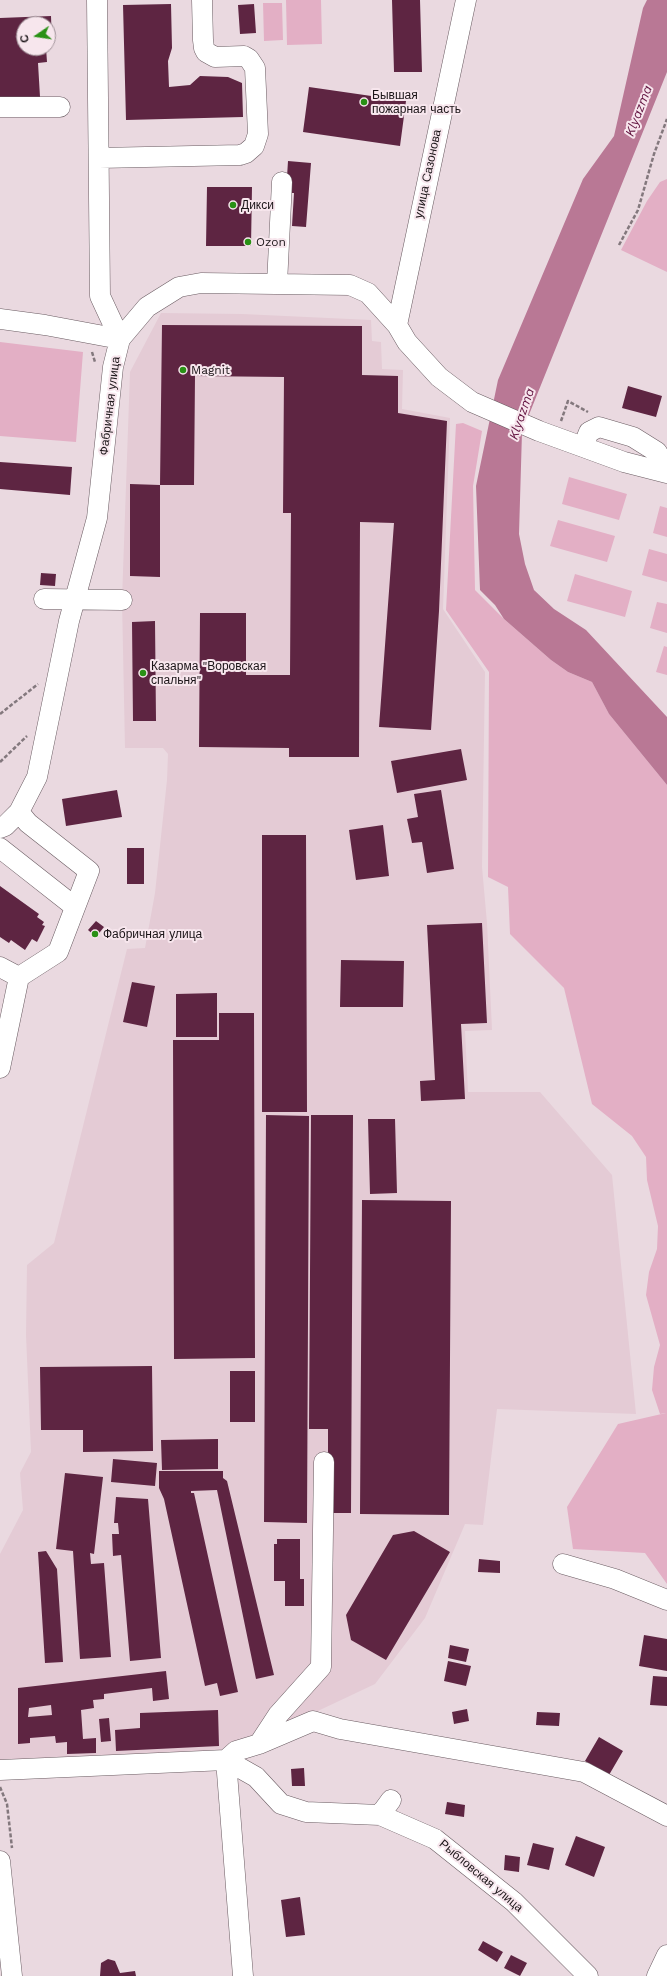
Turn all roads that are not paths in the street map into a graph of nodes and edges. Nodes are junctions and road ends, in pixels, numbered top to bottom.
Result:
1 (97, 0) edge
2 (202, 0) edge
3 (466, 0) edge
4 (0, 107) edge
5 (60, 107) dead end
6 (99, 158) junction
7 (282, 182) dead end
8 (277, 284) junction
9 (0, 319) edge
10 (397, 325) junction
11 (120, 339) junction
12 (583, 447) junction
13 (667, 468) edge
14 (667, 473) edge
15 (44, 599) dead end
16 (75, 600) junction
17 (122, 600) dead end
18 (19, 812) junction
19 (0, 828) edge
20 (0, 848) edge
21 (75, 906) junction
22 (0, 967) edge
23 (19, 977) junction
24 (0, 1068) edge
25 (324, 1462) dead end
26 (564, 1564) dead end
27 (667, 1600) edge
28 (259, 1744) junction
29 (226, 1760) junction
30 (0, 1770) edge
31 (667, 1816) edge
32 (0, 1860) edge
33 (667, 1955) edge
34 (580, 1974) edge
35 (12, 1976) edge
36 (244, 1976) edge
37 (657, 1976) edge

1 - 6 street
2 - 6 street
3 - 10 street, улица Сазонова
4 - 5 street
6 - 11 street
7 - 8 street
8 - 10 street, Фабричная улица
8 - 11 street, Фабричная улица
9 - 11 street
10 - 12 street, Фабричная улица
11 - 16 street, Фабричная улица
12 - 13 street
12 - 14 street, Фабричная улица
15 - 16 street
16 - 17 street
16 - 18 street, Фабричная улица
18 - 19 street, Фабричная улица
18 - 21 street
20 - 21 street
21 - 23 street
22 - 23 street
23 - 24 street
25 - 28 street
26 - 27 street
28 - 29 street
28 - 31 street
29 - 30 street
29 - 34 street, Рыбловская улица
29 - 36 street
32 - 35 street
33 - 37 street

